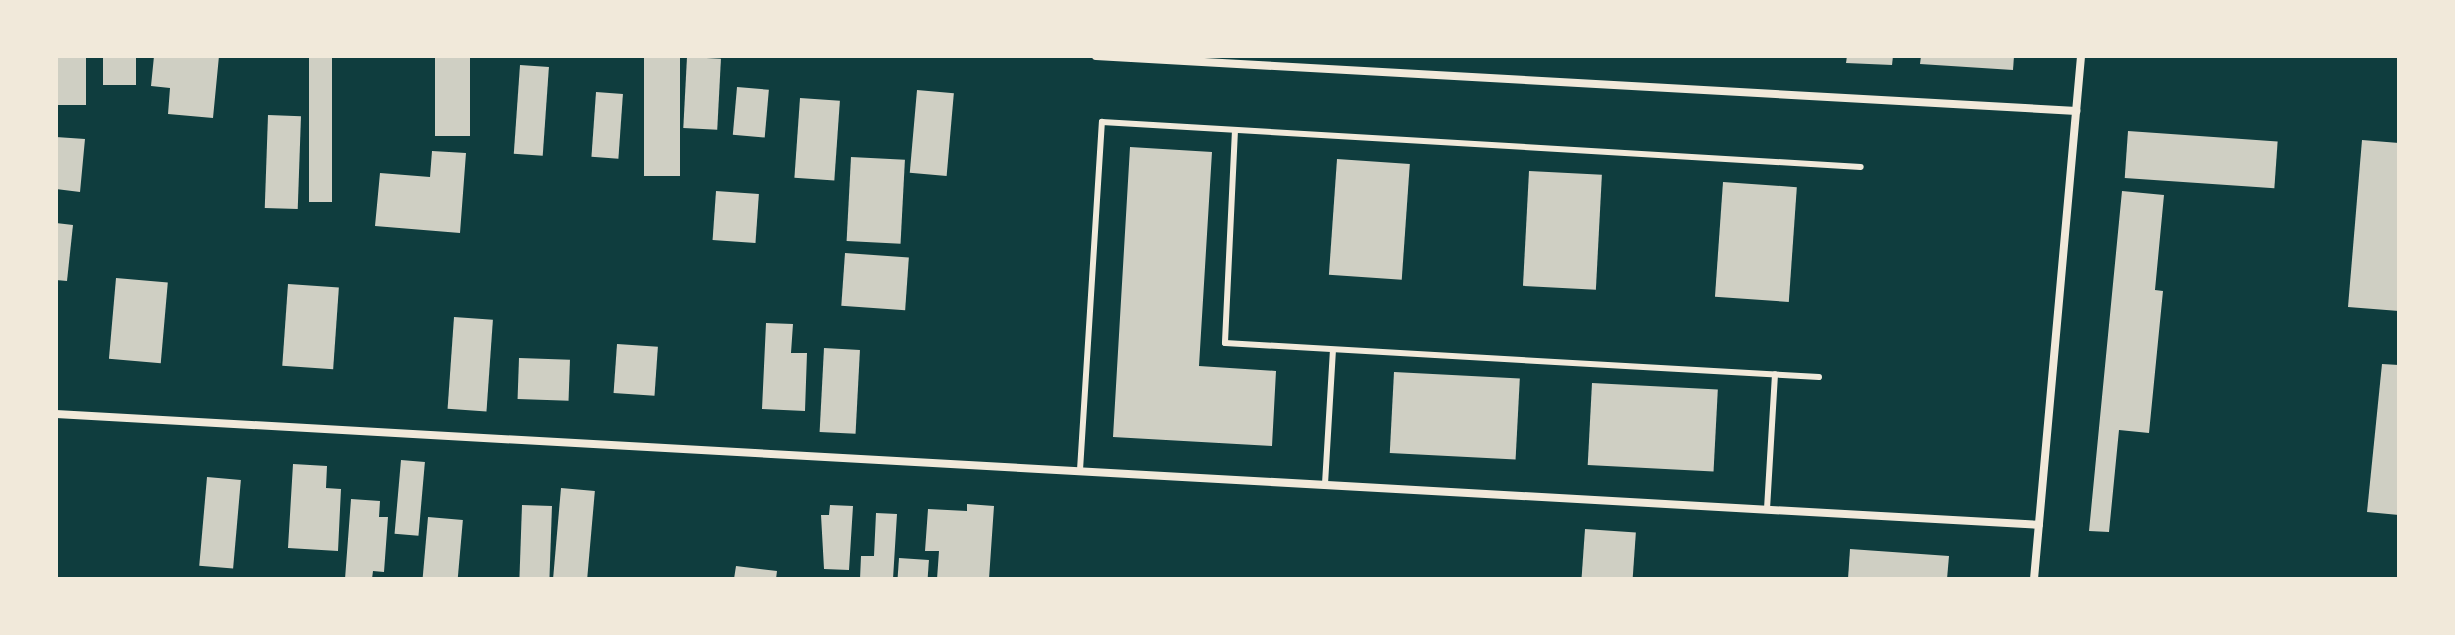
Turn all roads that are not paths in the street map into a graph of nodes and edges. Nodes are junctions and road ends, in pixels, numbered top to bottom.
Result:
1 (1096, 56) edge
2 (2081, 56) edge
3 (2076, 111) junction
4 (1235, 130) junction
5 (1861, 167) dead end
6 (1333, 350) junction
7 (1775, 374) junction
8 (1819, 377) dead end
9 (56, 414) edge
10 (1080, 470) junction
11 (1325, 484) junction
12 (1767, 509) junction
13 (2039, 525) junction
14 (2034, 579) edge

1 - 3 street
2 - 3 street
3 - 13 street
4 - 5 lane
4 - 6 lane
4 - 10 lane
6 - 7 lane
6 - 11 lane
7 - 8 lane
7 - 12 lane
9 - 10 street
10 - 11 street
11 - 12 street
12 - 13 street
13 - 14 street

